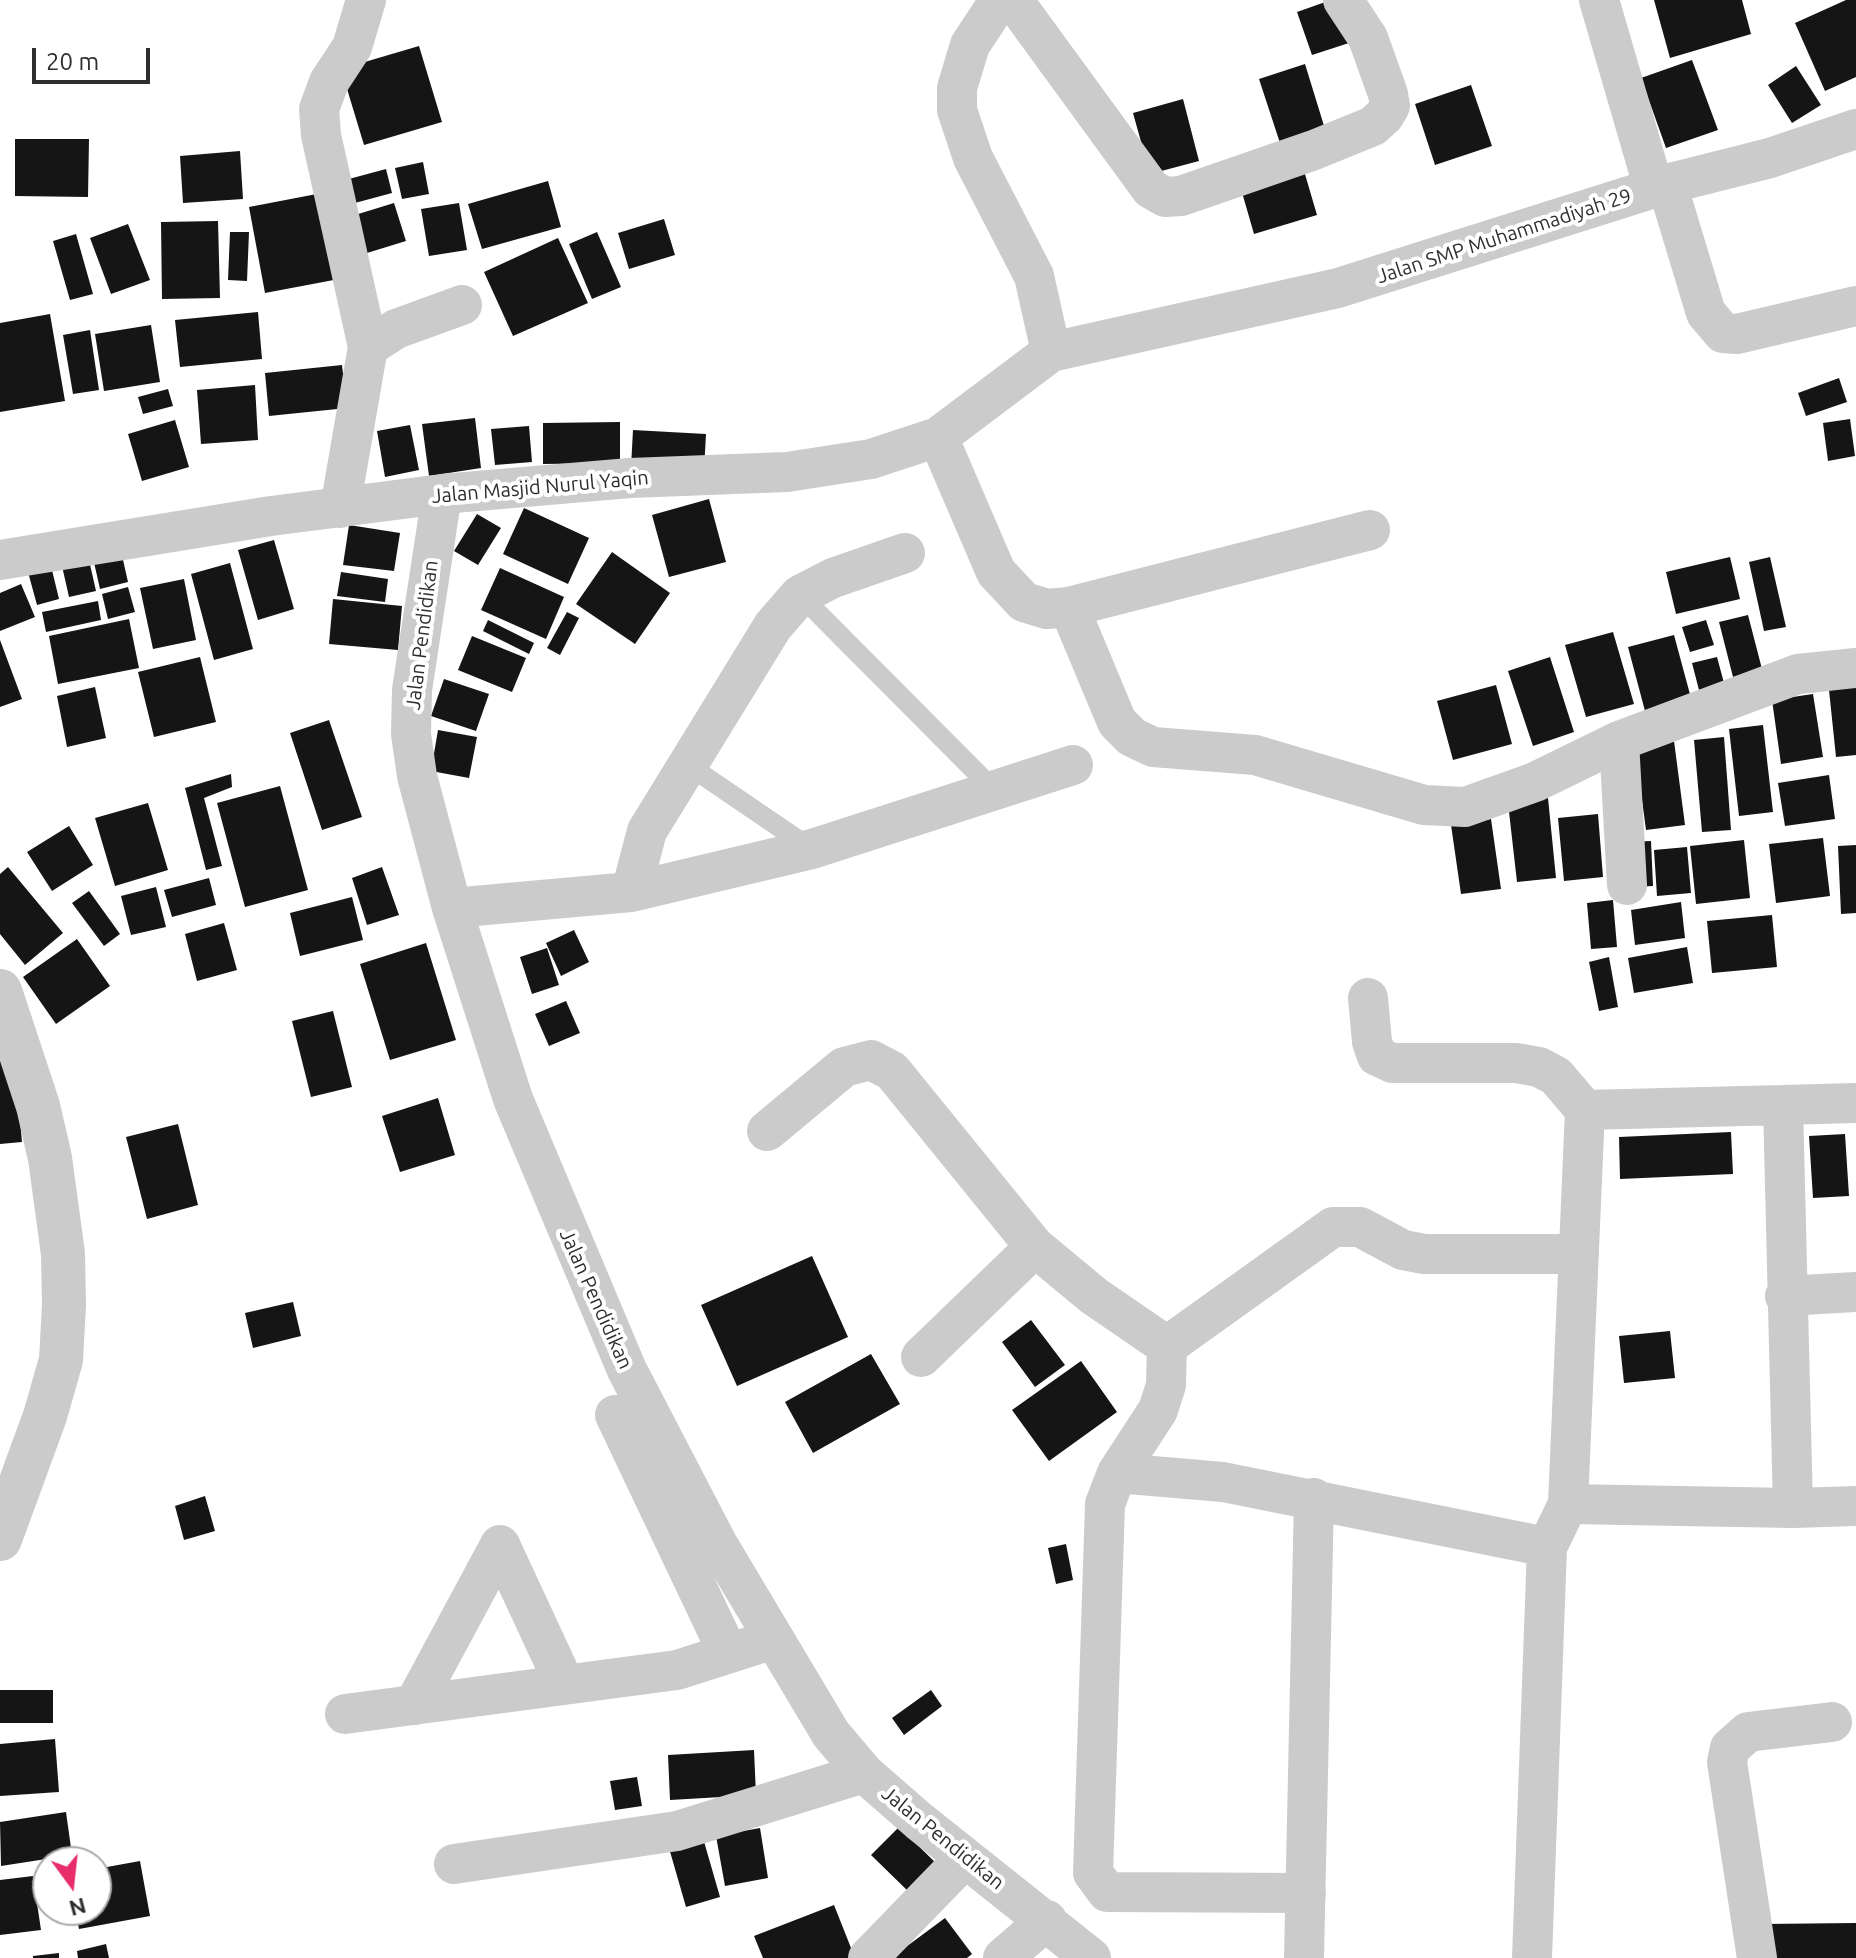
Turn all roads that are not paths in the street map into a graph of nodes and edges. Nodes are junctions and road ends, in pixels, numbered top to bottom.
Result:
1 (366, 0) edge
2 (1004, 0) edge
3 (1013, 0) edge
4 (1343, 0) edge
5 (1599, 0) edge
6 (1856, 129) edge
7 (1660, 186) junction
8 (462, 305) dead end
9 (1856, 306) edge
10 (368, 347) junction
11 (1051, 352) junction
12 (938, 437) junction
13 (442, 494) junction
14 (340, 508) junction
15 (1370, 530) dead end
16 (905, 553) dead end
17 (0, 560) edge
18 (800, 595) junction
19 (1069, 607) junction
20 (1856, 668) edge
21 (1619, 741) junction
22 (688, 765) junction
23 (1073, 765) dead end
24 (996, 792) junction
25 (812, 849) junction
26 (1627, 885) dead end
27 (631, 892) junction
28 (452, 908) junction
29 (0, 991) edge
30 (1368, 998) dead end
31 (8, 1039) edge
32 (1856, 1103) edge
33 (1783, 1105) junction
34 (1585, 1110) junction
35 (767, 1131) dead end
36 (1035, 1247) junction
37 (1579, 1254) junction
38 (1856, 1292) edge
39 (1785, 1296) junction
40 (1167, 1346) junction
41 (921, 1357) dead end
42 (615, 1415) dead end
43 (1117, 1473) junction
44 (1314, 1498) junction
45 (1568, 1504) junction
46 (1856, 1506) edge
47 (1793, 1508) junction
48 (0, 1539) edge
49 (1547, 1547) junction
50 (774, 1639) junction
51 (728, 1653) junction
52 (564, 1683) junction
53 (414, 1705) junction
54 (345, 1714) dead end
55 (1832, 1722) dead end
56 (864, 1773) junction
57 (964, 1859) junction
58 (454, 1864) dead end
59 (1306, 1893) junction
60 (1047, 1920) junction
61 (868, 1958) edge
62 (1003, 1958) edge
63 (1091, 1958) edge
64 (1304, 1958) edge
65 (1532, 1958) edge
66 (1757, 1958) edge

1 - 10 street
2 - 11 street
3 - 4 street
5 - 7 street
6 - 7 street, Jalan SMP Muhammadiyah 29
7 - 9 street
7 - 11 street, Jalan SMP Muhammadiyah 29
8 - 10 street
10 - 14 street
11 - 12 street, Jalan Masjid Nurul Yaqin
12 - 13 street, Jalan Masjid Nurul Yaqin
12 - 19 street
13 - 14 street, Jalan Masjid Nurul Yaqin
13 - 28 street, Jalan Pendidikan
14 - 17 street, Jalan Masjid Nurul Yaqin
15 - 19 street
16 - 18 street
18 - 22 street
18 - 24 lane
19 - 21 street
20 - 21 street
21 - 26 street
22 - 25 lane
22 - 27 street
23 - 24 street
24 - 25 street
25 - 27 street
27 - 28 street
28 - 50 street, Jalan Pendidikan
29 - 31 street
30 - 34 street
31 - 48 street
32 - 33 street
33 - 34 street
33 - 39 street
34 - 37 street
35 - 36 street
36 - 40 street
36 - 41 street
37 - 40 street
37 - 45 street
38 - 39 street
39 - 47 street
40 - 43 street
42 - 51 street
43 - 44 street
43 - 59 street
44 - 49 street
44 - 59 street
45 - 47 street
45 - 49 street
46 - 47 street
49 - 65 street
50 - 51 street
50 - 56 street, Jalan Pendidikan
51 - 52 street
52 - 53 street
52 - 53 street
53 - 54 street
55 - 66 street
56 - 57 street, Jalan Pendidikan
56 - 58 street
57 - 60 street, Jalan Pendidikan
57 - 61 street
59 - 64 street
60 - 62 street
60 - 63 street, Jalan Pendidikan

